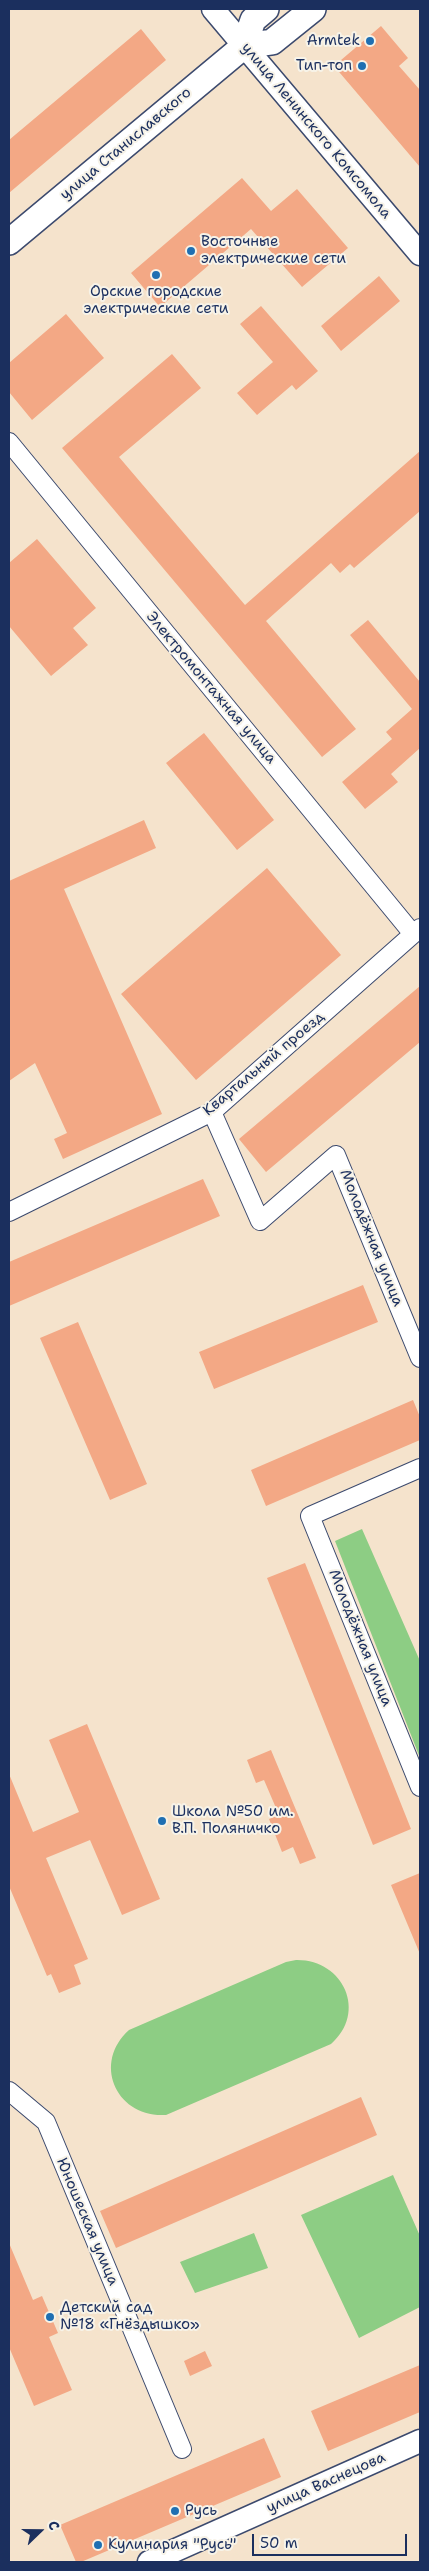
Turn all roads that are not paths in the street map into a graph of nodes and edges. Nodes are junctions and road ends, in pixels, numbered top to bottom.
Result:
1 (213, 9) edge
2 (266, 9) edge
3 (313, 9) edge
4 (244, 46) junction
5 (9, 242) edge
6 (420, 254) edge
7 (9, 442) edge
8 (417, 931) edge
9 (212, 1112) junction
10 (9, 1212) edge
11 (420, 1358) edge
12 (420, 1468) edge
13 (420, 1787) edge
14 (9, 2091) edge
15 (420, 2441) edge
16 (182, 2449) dead end
17 (149, 2562) edge

1 - 4 street, улица Ленинского Комсомола
2 - 4 main road
3 - 4 main road
4 - 5 main road, улица Станиславского
4 - 6 street, улица Ленинского Комсомола
7 - 8 street, Электромонтажная улица
8 - 9 street, Квартальный проезд
9 - 10 street, Квартальный проезд
9 - 11 street, Молодёжная улица
12 - 13 street, Молодёжная улица
14 - 16 street, Юношеская улица
15 - 17 street, улица Васнецова

